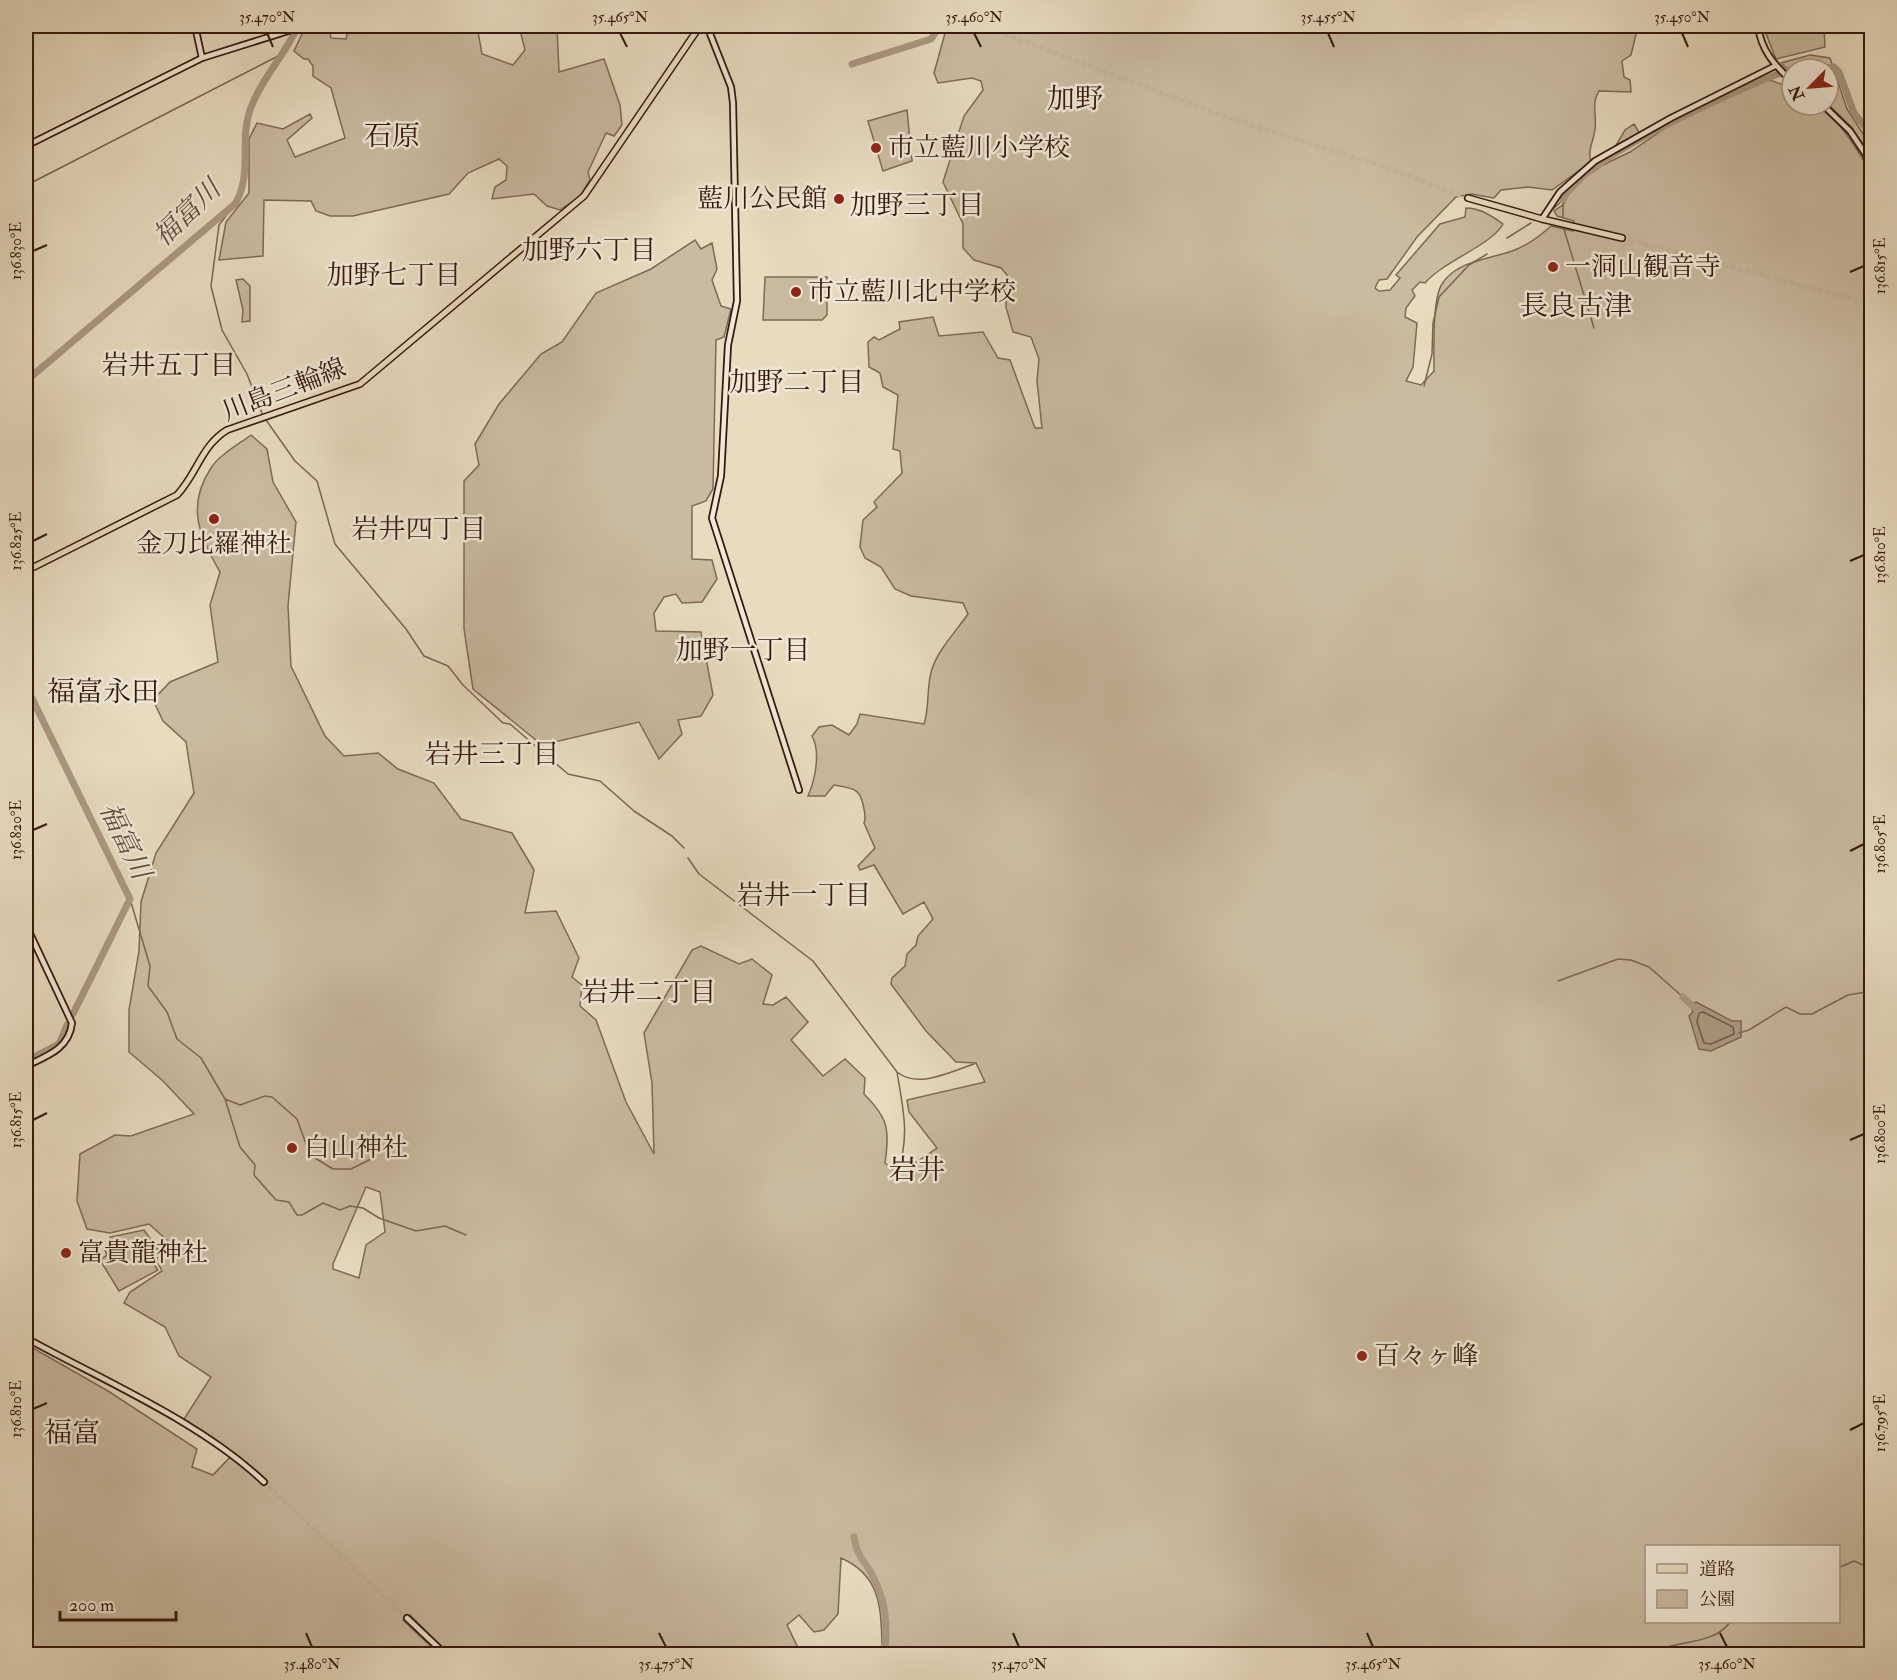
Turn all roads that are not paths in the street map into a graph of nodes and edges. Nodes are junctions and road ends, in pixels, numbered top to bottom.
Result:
1 (195, 26) edge
2 (304, 26) edge
3 (699, 26) edge
4 (707, 26) edge
5 (1758, 26) edge
6 (202, 58) junction
7 (1775, 66) junction
8 (1780, 70) edge
9 (1835, 117) edge
10 (26, 146) edge
11 (1872, 164) edge
12 (1468, 198) tunnel mouth
13 (1542, 219) junction
14 (1622, 238) tunnel mouth
15 (26, 571) edge
16 (799, 790) dead end
17 (26, 925) edge
18 (26, 1066) edge
19 (26, 1338) edge
20 (264, 1482) tunnel mouth
21 (407, 1618) tunnel mouth
22 (446, 1654) edge

1 - 6 street
2 - 6 street
3 - 15 main road, 川島三輪線
4 - 16 street
5 - 7 street
6 - 10 street
7 - 8 street
7 - 13 street
9 - 11 street
12 - 13 main road
13 - 14 main road
17 - 18 street
19 - 20 street
21 - 22 street

